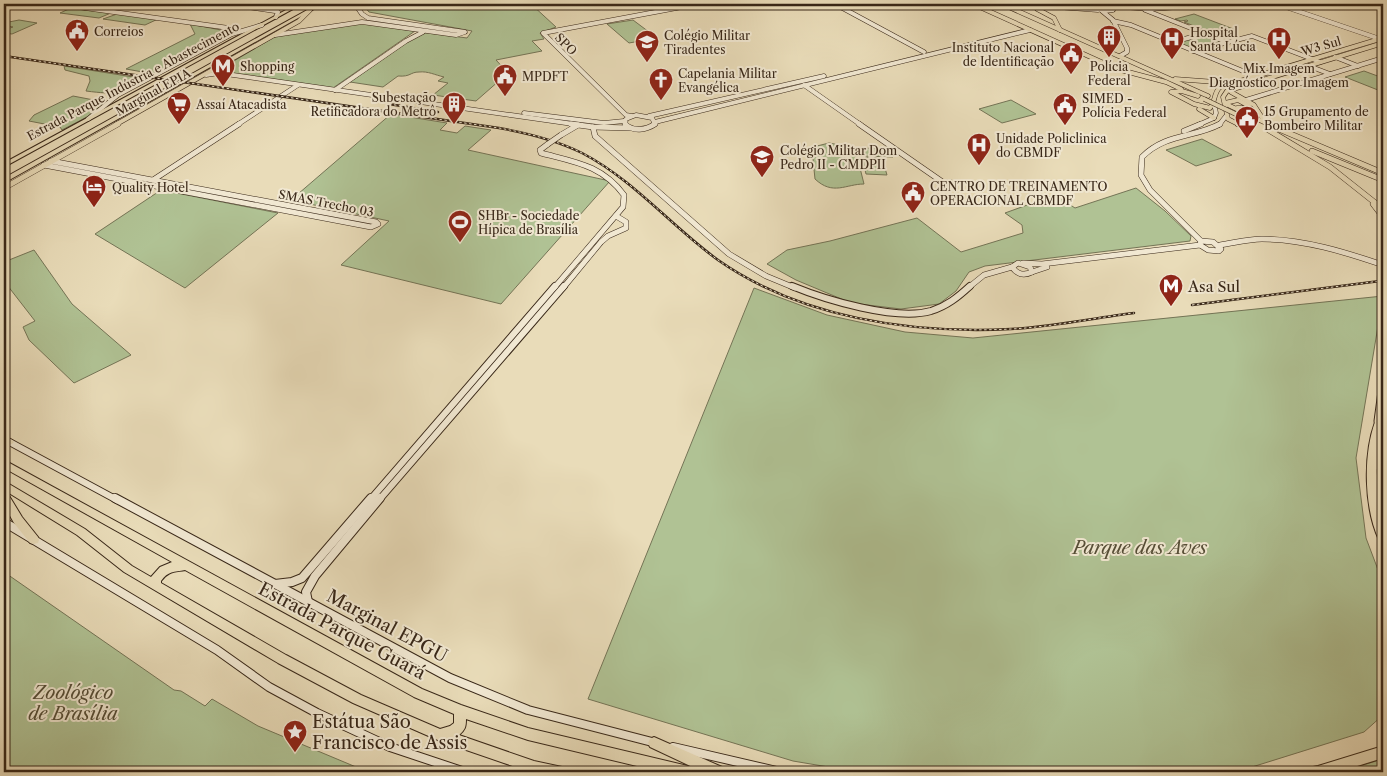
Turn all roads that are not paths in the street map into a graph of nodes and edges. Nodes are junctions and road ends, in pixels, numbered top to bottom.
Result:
1 (56, 4) edge
2 (85, 4) edge
3 (229, 4) edge
4 (256, 4) edge
5 (299, 4) edge
6 (321, 4) edge
7 (355, 4) edge
8 (698, 4) edge
9 (835, 4) edge
10 (973, 4) edge
11 (1002, 4) edge
12 (1016, 4) edge
13 (1221, 4) edge
14 (1277, 4) edge
15 (1284, 4) edge
16 (266, 5) junction
17 (1043, 5) junction
18 (1110, 6) junction
19 (98, 7) junction
20 (260, 8) junction
21 (1128, 8) junction
22 (1142, 8) junction
23 (1098, 9) junction
24 (310, 10) junction
25 (1016, 10) junction
26 (1113, 10) junction
27 (989, 11) junction
28 (148, 14) junction
29 (1311, 14) junction
30 (142, 16) junction
31 (276, 17) junction
32 (1113, 21) junction
33 (262, 24) junction
34 (1058, 24) junction
35 (425, 26) junction
36 (1051, 26) junction
37 (232, 27) junction
38 (250, 28) junction
39 (1025, 28) junction
40 (1037, 29) junction
41 (1030, 30) junction
42 (1060, 30) junction
43 (418, 31) junction
44 (1359, 31) junction
45 (1065, 32) junction
46 (1022, 33) junction
47 (1203, 33) junction
48 (232, 34) junction
49 (275, 35) junction
50 (1039, 35) junction
51 (1046, 38) junction
52 (1380, 39) edge
53 (966, 42) junction
54 (1173, 42) junction
55 (1226, 42) junction
56 (971, 45) junction
57 (1126, 46) junction
58 (941, 48) junction
59 (1133, 49) dead end
60 (1356, 49) junction
61 (947, 51) junction
62 (1193, 51) junction
63 (924, 52) junction
64 (1118, 55) junction
65 (1335, 58) junction
66 (1383, 58) edge
67 (1311, 59) junction
68 (892, 60) junction
69 (1320, 62) junction
70 (897, 63) junction
71 (1298, 63) junction
72 (187, 65) junction
73 (1308, 66) junction
74 (1358, 66) junction
75 (205, 68) junction
76 (214, 70) junction
77 (1157, 73) junction
78 (1263, 73) junction
79 (219, 74) junction
80 (832, 74) junction
81 (1330, 74) junction
82 (206, 75) junction
83 (1255, 76) junction
84 (837, 77) junction
85 (1270, 77) junction
86 (1161, 81) junction
87 (1237, 82) junction
88 (794, 83) junction
89 (807, 84) junction
90 (298, 85) junction
91 (798, 86) junction
92 (1233, 88) junction
93 (335, 90) junction
94 (1214, 92) junction
95 (162, 93) junction
96 (1199, 94) junction
97 (1206, 98) junction
98 (1246, 100) junction
99 (1214, 103) junction
100 (708, 104) junction
101 (1227, 105) junction
102 (713, 107) junction
103 (140, 111) junction
104 (510, 114) junction
105 (544, 114) junction
106 (649, 116) junction
107 (1226, 116) junction
108 (625, 118) junction
109 (1214, 118) junction
110 (1246, 118) junction
111 (88, 119) junction
112 (540, 119) junction
113 (655, 122) junction
114 (1267, 124) junction
115 (578, 125) junction
116 (593, 127) junction
117 (630, 128) junction
118 (1179, 135) junction
119 (1291, 142) junction
120 (51, 161) junction
121 (64, 163) junction
122 (4, 164) edge
123 (44, 165) junction
124 (57, 167) junction
125 (1383, 173) edge
126 (941, 178) dead end
127 (153, 180) junction
128 (1383, 180) edge
129 (4, 181) edge
130 (147, 184) junction
131 (4, 188) edge
132 (206, 192) junction
133 (1380, 208) edge
134 (1383, 217) edge
135 (619, 218) junction
136 (609, 224) junction
137 (617, 232) junction
138 (1197, 236) junction
139 (1261, 239) joint
140 (1208, 241) junction
141 (1201, 243) junction
142 (1220, 245) junction
143 (1208, 250) junction
144 (1023, 263) junction
145 (1383, 264) edge
146 (1014, 270) junction
147 (1032, 272) junction
148 (1383, 384) edge
149 (1383, 413) edge
150 (1377, 426) junction
151 (5, 441) edge
152 (4, 464) edge
153 (4, 485) edge
154 (4, 497) edge
155 (4, 522) edge
156 (1383, 536) edge
157 (34, 540) junction
158 (186, 566) junction
159 (272, 584) junction
160 (156, 585) junction
161 (308, 602) junction
162 (460, 711) junction
163 (440, 735) junction
164 (654, 742) junction
165 (1383, 752) edge
166 (464, 772) edge
167 (558, 772) edge
168 (688, 772) edge
169 (717, 772) edge
170 (781, 772) edge
171 (1318, 772) edge

1 - 19 street
2 - 19 street
3 - 20 street
4 - 16 street
5 - 16 street
5 - 31 highway, Estrada Parque Indústria e Abastecimento
6 - 24 highway, Estrada Parque Indústria e Abastecimento
7 - 35 street
8 - 108 street, SPO
9 - 63 street
10 - 27 main road
11 - 25 main road
12 - 17 street
12 - 25 main road
13 - 22 street
14 - 29 street
15 - 29 street
16 - 20 street
17 - 23 street
17 - 34 main road
18 - 21 street
18 - 23 street
18 - 26 street
19 - 28 street
19 - 30 street
20 - 31 street
21 - 22 street
21 - 26 street
22 - 47 street
23 - 26 street
23 - 32 street
24 - 49 main road, Marginal EPIA
24 - 75 highway, Estrada Parque Indústria e Abastecimento
25 - 36 main road
26 - 32 street
27 - 39 main road
27 - 40 main road
28 - 30 street
28 - 37 street
29 - 44 street
30 - 37 street
31 - 33 highway, Estrada Parque Indústria e Abastecimento
32 - 54 street
32 - 57 street
33 - 38 street
33 - 72 highway, Estrada Parque Indústria e Abastecimento
34 - 36 main road
34 - 42 main road
35 - 43 street
35 - 43 street
36 - 40 main road
36 - 42 main road
37 - 38 street
37 - 48 street
38 - 48 street
39 - 41 main road
39 - 53 street
40 - 41 main road
41 - 46 street
41 - 50 main road
42 - 45 main road
43 - 49 street
43 - 93 street
44 - 52 street
44 - 52 street
45 - 51 main road
45 - 64 main road
46 - 50 main road
46 - 56 street
47 - 54 street
47 - 55 street
48 - 111 street
49 - 76 main road, Marginal EPIA
50 - 51 main road
51 - 86 main road
52 - 60 main road, W3 Sul
52 - 60 main road, W3 Sul
53 - 56 street
53 - 58 street
54 - 62 street
55 - 62 street
55 - 67 street
56 - 61 street
57 - 59 street
57 - 64 street
58 - 61 street
58 - 63 street
60 - 65 main road, W3 Sul
60 - 67 main road, W3 Sul
61 - 70 street
62 - 83 street
63 - 68 street
64 - 77 main road
65 - 69 main road, W3 Sul
65 - 74 street
66 - 74 street
67 - 69 street
67 - 71 main road, W3 Sul
68 - 70 street
68 - 80 street
69 - 73 main road, W3 Sul
70 - 84 street
71 - 73 main road
71 - 78 main road, W3 Sul
72 - 75 highway
72 - 111 highway, Estrada Parque Indústria e Abastecimento
73 - 81 street
73 - 85 main road, W3 Sul
74 - 81 street
75 - 95 highway, Estrada Parque Indústria e Abastecimento
76 - 79 street
76 - 82 main road, Marginal EPIA
77 - 87 main road
77 - 96 main road
78 - 83 main road, W3 Sul
78 - 85 main road
79 - 82 street
79 - 90 street
80 - 84 street
80 - 88 street
81 - 98 street
82 - 103 main road, Marginal EPIA
83 - 87 main road, W3 Sul
84 - 89 street
85 - 92 main road, W3 Sul
86 - 96 main road
86 - 109 main road
87 - 94 main road, W3 Sul
88 - 91 street
88 - 100 street
89 - 91 street
89 - 126 street
90 - 93 street
90 - 127 street
91 - 102 street
92 - 98 main road
92 - 101 main road
93 - 104 street
94 - 96 main road
94 - 99 main road
95 - 103 highway
95 - 129 highway, Estrada Parque Indústria e Abastecimento
96 - 97 main road
96 - 99 main road
97 - 101 main road
97 - 110 main road, bridge
98 - 114 main road
99 - 109 street
100 - 102 street
100 - 106 street
101 - 107 main road
101 - 114 main road
102 - 113 street
103 - 120 main road, Marginal EPIA
104 - 105 street
104 - 112 street
105 - 108 street
105 - 112 street
106 - 108 street
106 - 113 street
107 - 110 main road
107 - 118 street
108 - 117 street
109 - 118 street
110 - 119 main road
111 - 122 highway, Estrada Parque Indústria e Abastecimento
112 - 115 street
113 - 117 street
114 - 125 main road
115 - 116 street
115 - 135 street, bridge
116 - 117 street
116 - 146 street
118 - 138 street
119 - 128 main road
119 - 133 main road
120 - 121 street, SMAS Trecho 03
120 - 123 main road, Marginal EPIA
121 - 124 street
121 - 127 street, SMAS Trecho 03
123 - 124 street, SMAS Trecho 03
123 - 131 main road, Marginal EPIA
124 - 130 street, SMAS Trecho 03
127 - 130 street
127 - 132 street, SMAS Trecho 03
130 - 132 street, SMAS Trecho 03
132 - 132 street, SMAS Trecho 03
133 - 134 main road
135 - 136 street
135 - 137 street
136 - 137 street
136 - 159 street
137 - 161 street
138 - 140 street
138 - 141 street
139 - 142 street
139 - 145 street
140 - 141 street
140 - 142 street
141 - 143 street
141 - 144 street
142 - 143 street
143 - 147 street
144 - 146 street
144 - 147 street
146 - 147 street
148 - 150 main road
149 - 150 highway
150 - 156 highway
151 - 159 street, Marginal EPGU
152 - 158 highway, Estrada Parque Guará
153 - 160 highway
154 - 157 highway
155 - 157 street
157 - 166 street
158 - 160 highway
158 - 162 highway, Estrada Parque Guará
159 - 161 street, Marginal EPGU
160 - 163 highway
161 - 164 street, Marginal EPGU
162 - 163 highway
162 - 168 highway, Estrada Parque Guará
163 - 167 highway
164 - 169 highway
164 - 170 street, Marginal EPGU
165 - 171 highway

